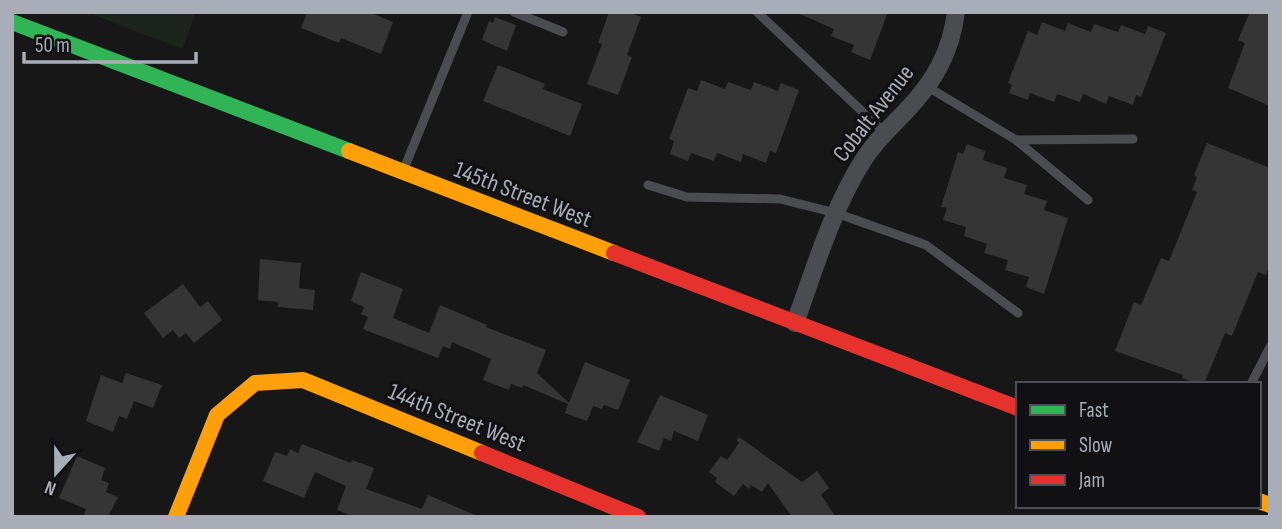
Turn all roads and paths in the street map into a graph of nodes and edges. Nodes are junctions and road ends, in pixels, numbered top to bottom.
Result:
1 (468, 12) edge
2 (514, 12) edge
3 (757, 12) edge
4 (956, 12) edge
5 (12, 22) edge
6 (563, 33) dead end
7 (928, 87) junction
8 (885, 133) junction
9 (1133, 139) dead end
10 (1016, 140) junction
11 (403, 172) junction
12 (649, 185) dead end
13 (1088, 200) dead end
14 (836, 213) junction
15 (1018, 313) dead end
16 (794, 323) junction
17 (1270, 347) edge
18 (1252, 382) edge
19 (1016, 407) edge
20 (176, 517) edge
21 (638, 517) edge

1 - 11 lane
2 - 6 lane
3 - 8 lane
4 - 7 street, Cobalt Avenue
5 - 11 street, 145th Street West
7 - 8 street, Cobalt Avenue
7 - 10 lane
8 - 14 street, Cobalt Avenue
9 - 10 lane
10 - 13 lane
11 - 16 street, 145th Street West
12 - 14 lane
14 - 15 lane
14 - 16 street, Cobalt Avenue
16 - 19 street, 145th Street West
17 - 18 lane
20 - 21 street, 144th Street West

